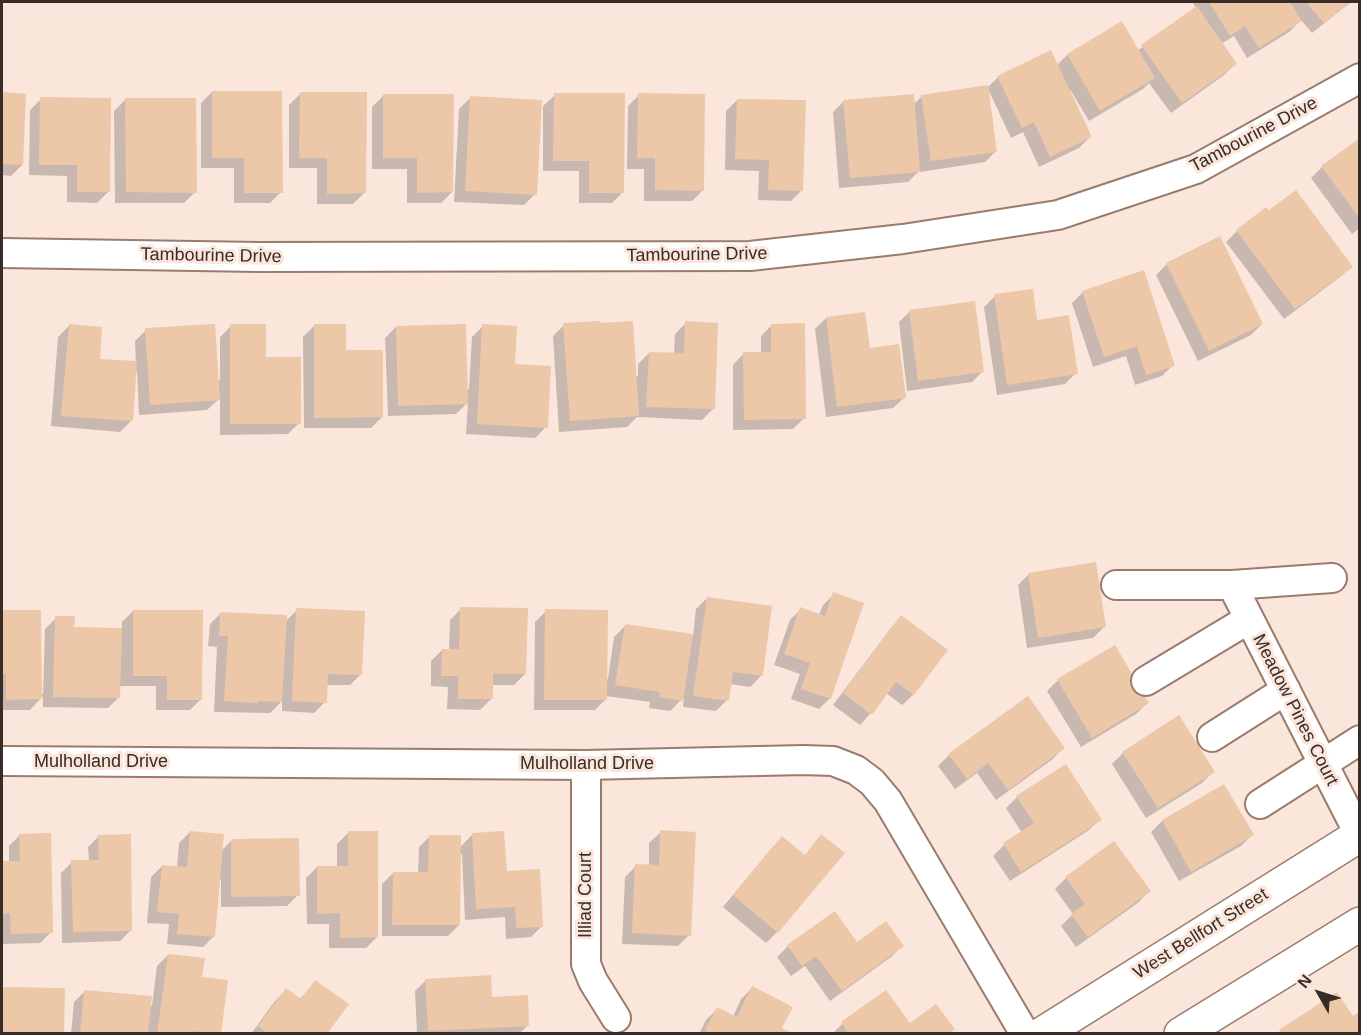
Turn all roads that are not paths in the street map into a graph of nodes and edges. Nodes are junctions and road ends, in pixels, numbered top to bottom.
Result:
1 (1359, 78) edge
2 (2, 253) edge
3 (1332, 578) dead end
4 (1116, 585) dead end
5 (1232, 585) junction
6 (1249, 619) junction
7 (1146, 681) dead end
8 (1286, 690) junction
9 (1212, 737) dead end
10 (1359, 740) edge
11 (2, 761) edge
12 (1323, 764) junction
13 (586, 765) junction
14 (1260, 804) dead end
15 (1359, 835) edge
16 (1359, 924) edge
17 (616, 1018) dead end
18 (1025, 1034) edge
19 (1042, 1034) edge
20 (1181, 1034) edge

1 - 2 street, Tambourine Drive
3 - 5 street
4 - 5 street
5 - 6 street, Meadow Pines Court
6 - 7 street
6 - 8 street, Meadow Pines Court
8 - 9 street
8 - 12 street, Meadow Pines Court
10 - 12 street
11 - 13 street, Mulholland Drive
12 - 14 street
12 - 15 street, Meadow Pines Court
13 - 17 street, Illiad Court
13 - 18 street, Mulholland Drive
15 - 19 main road, West Bellfort Street
16 - 20 main road

